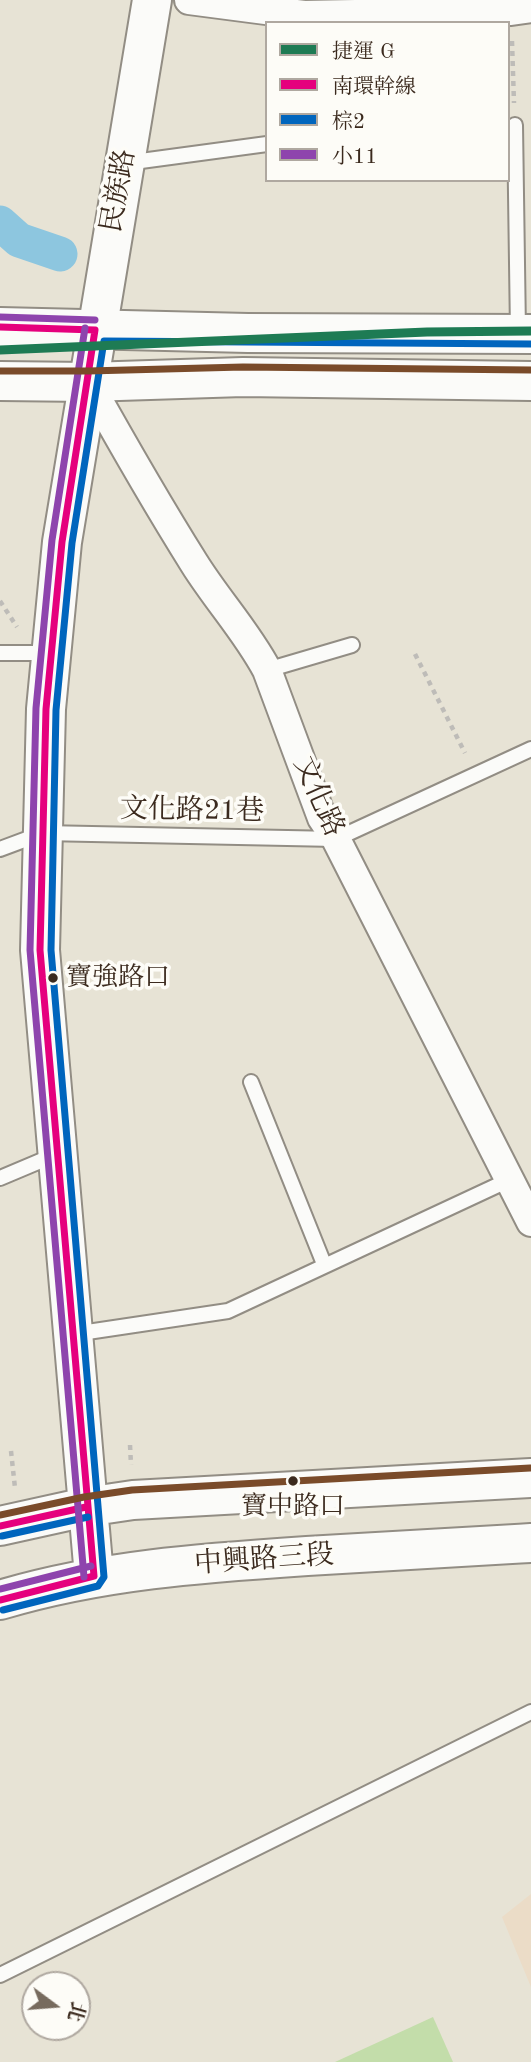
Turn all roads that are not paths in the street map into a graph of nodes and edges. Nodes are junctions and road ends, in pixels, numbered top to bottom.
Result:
1 (152, 0) edge
2 (189, 0) edge
3 (516, 6) edge
4 (531, 123) edge
5 (512, 125) edge
6 (265, 144) edge
7 (124, 163) junction
8 (0, 327) edge
9 (95, 330) junction
10 (525, 334) edge
11 (0, 381) edge
12 (531, 381) edge
13 (88, 382) junction
14 (352, 645) dead end
15 (0, 653) edge
16 (34, 653) dead end
17 (267, 670) junction
18 (531, 750) edge
19 (43, 833) junction
20 (336, 838) junction
21 (0, 849) edge
22 (251, 1082) dead end
23 (57, 1154) junction
24 (0, 1178) edge
25 (511, 1179) junction
26 (531, 1222) edge
27 (324, 1264) junction
28 (73, 1335) junction
29 (531, 1478) edge
30 (86, 1507) junction
31 (0, 1526) edge
32 (531, 1543) edge
33 (94, 1576) junction
34 (0, 1600) edge
35 (531, 1712) edge
36 (0, 1975) edge

1 - 7 street, 民族路
2 - 3 street
4 - 5 lane
5 - 10 lane
6 - 7 lane
7 - 9 street, 民族路
8 - 9 street
9 - 10 street
9 - 13 street, 民族路
11 - 13 street
12 - 13 street
13 - 17 street, 文化路
13 - 19 street, 民族路
14 - 17 lane
15 - 16 lane
17 - 20 street, 文化路
18 - 20 lane, 文化路21巷
19 - 20 lane, 文化路21巷
19 - 21 lane
19 - 23 street, 民族路
20 - 25 street, 文化路
22 - 27 lane
23 - 24 lane
23 - 28 street, 民族路
25 - 26 street, 文化路
25 - 27 lane
27 - 28 lane
28 - 30 street, 民族路
29 - 30 street
30 - 31 street
30 - 33 street, 民族路
32 - 33 street, 中興路三段
33 - 34 street, 中興路三段
35 - 36 lane

